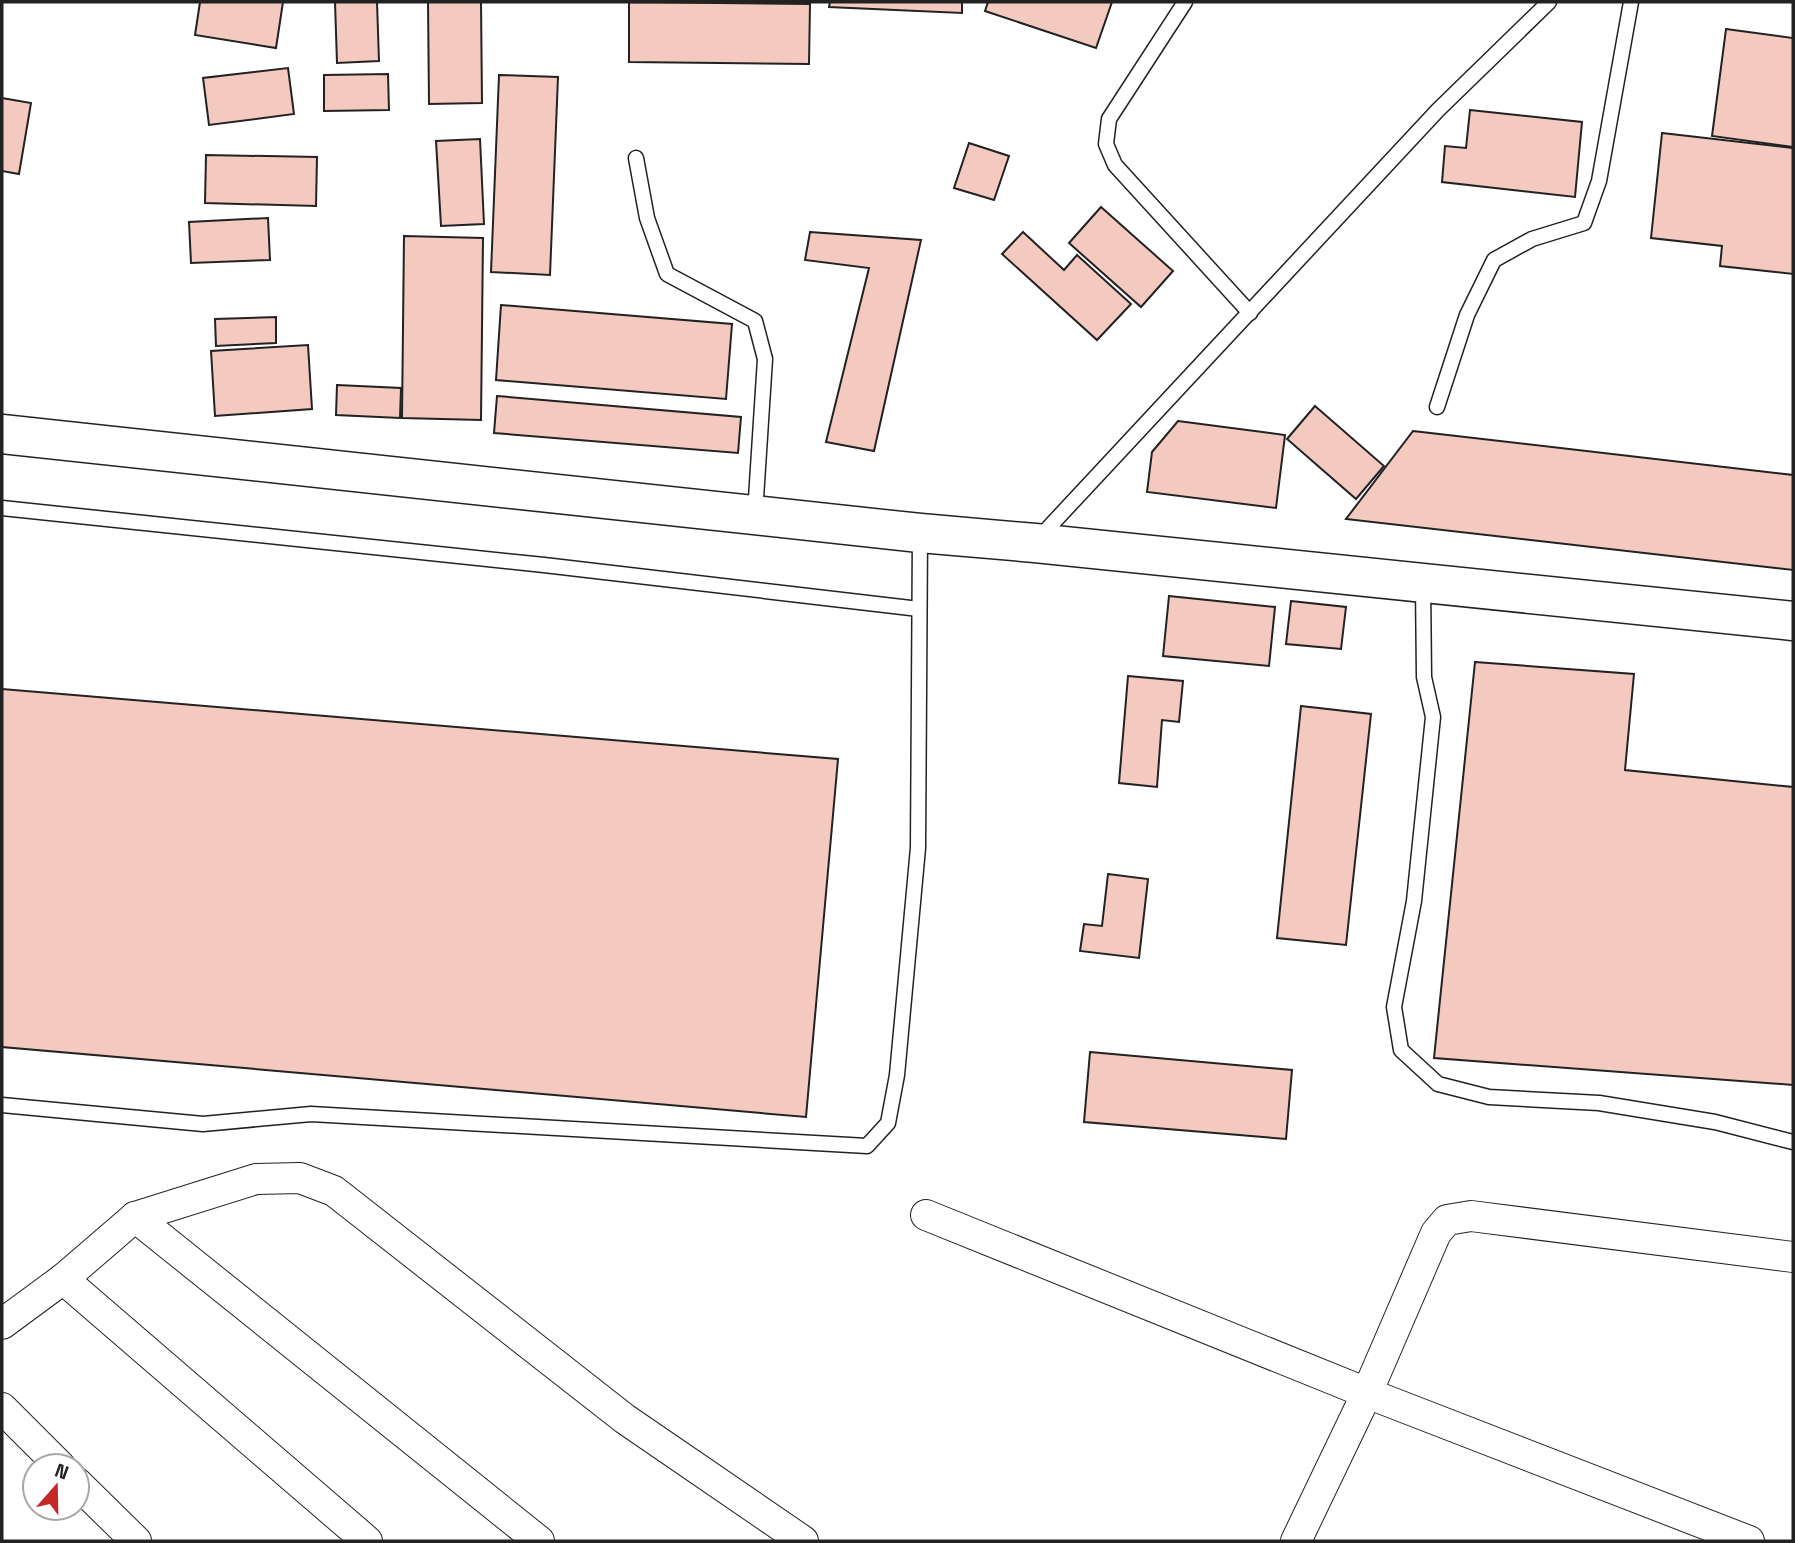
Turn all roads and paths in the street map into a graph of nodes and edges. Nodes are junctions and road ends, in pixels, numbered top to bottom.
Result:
1 (1185, 2) edge
2 (1549, 2) edge
3 (1631, 2) edge
4 (636, 158) dead end
5 (1250, 313) junction
6 (1437, 407) dead end
7 (2, 434) edge
8 (2, 508) edge
9 (755, 515) junction
10 (920, 533) junction
11 (1035, 543) junction
12 (1423, 584) junction
13 (919, 609) junction
14 (1793, 621) edge
15 (2, 1105) edge
16 (1793, 1142) edge
17 (926, 1215) dead end
18 (135, 1217) junction
19 (1793, 1257) edge
20 (64, 1279) junction
21 (2, 1324) edge
22 (1367, 1393) junction
23 (2, 1408) edge
24 (46, 1452) edge
25 (91, 1497) edge
26 (136, 1541) edge
27 (367, 1541) edge
28 (540, 1541) edge
29 (803, 1541) edge
30 (1296, 1541) edge
31 (1749, 1541) edge

1 - 5 lane
2 - 5 lane
3 - 6 lane
4 - 9 lane
5 - 11 lane
7 - 9 main road
8 - 13 lane
9 - 10 main road
10 - 11 main road
10 - 13 lane
11 - 12 main road
12 - 14 main road
12 - 16 lane
13 - 15 lane
17 - 22 street
18 - 20 street
18 - 28 street
18 - 29 street
19 - 22 street
20 - 21 street
20 - 27 street
22 - 30 street
22 - 31 street
23 - 24 street
25 - 26 street

